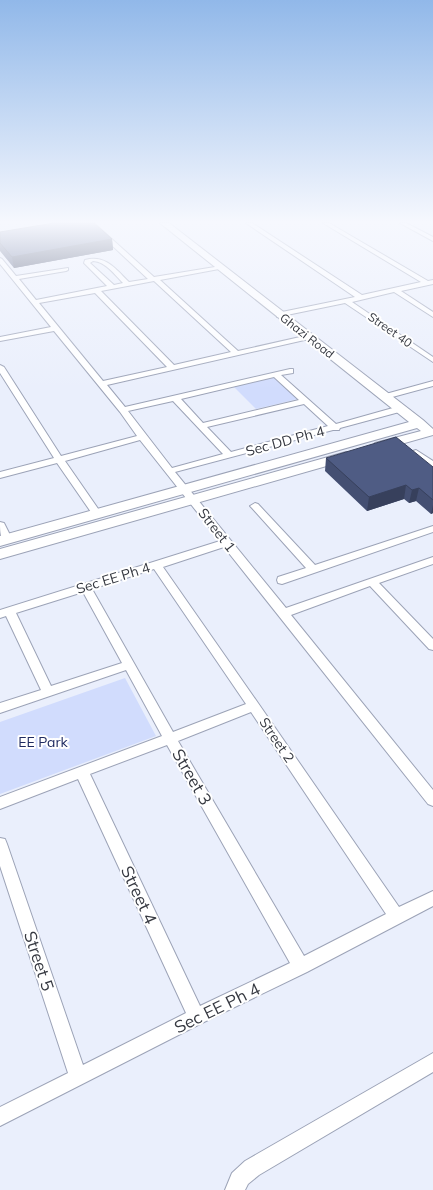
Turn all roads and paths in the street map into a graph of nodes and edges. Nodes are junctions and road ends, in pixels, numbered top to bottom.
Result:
1 (15, 278) edge
2 (103, 279) edge
3 (121, 279) edge
4 (154, 279) joint
5 (234, 279) edge
6 (332, 279) edge
7 (430, 282) edge
8 (127, 284) junction
9 (112, 287) junction
10 (96, 290) junction
11 (395, 290) junction
12 (361, 298) junction
13 (346, 301) junction
14 (34, 302) junction
15 (280, 315) junction
16 (433, 315) edge
17 (56, 328) junction
18 (309, 337) junction
19 (0, 339) edge
20 (236, 353) junction
21 (433, 360) edge
22 (0, 366) edge
23 (172, 368) junction
24 (290, 371) dead end
25 (276, 375) junction
26 (433, 383) edge
27 (101, 384) junction
28 (385, 397) junction
29 (175, 398) junction
30 (305, 401) junction
31 (400, 409) junction
32 (123, 410) junction
33 (419, 423) junction
34 (201, 426) junction
35 (336, 428) junction
36 (432, 433) edge
37 (142, 437) junction
38 (416, 453) edge
39 (230, 456) junction
40 (58, 459) junction
41 (433, 465) edge
42 (170, 471) junction
43 (0, 475) edge
44 (188, 494) junction
45 (255, 506) dead end
46 (96, 513) junction
47 (0, 525) edge
48 (433, 529) edge
49 (4, 540) edge
50 (226, 543) junction
51 (0, 554) edge
52 (430, 564) edge
53 (156, 565) junction
54 (313, 569) junction
55 (282, 580) dead end
56 (372, 582) junction
57 (86, 587) junction
58 (4, 612) edge
59 (284, 613) junction
60 (433, 646) edge
61 (128, 665) junction
62 (48, 692) junction
63 (254, 706) junction
64 (0, 708) edge
65 (170, 739) junction
66 (82, 772) junction
67 (433, 800) edge
68 (0, 803) edge
69 (0, 844) edge
70 (433, 898) edge
71 (396, 916) junction
72 (302, 966) junction
73 (196, 1017) junction
74 (433, 1062) edge
75 (78, 1078) junction
76 (0, 1117) edge
77 (235, 1190) edge

1 - 14 street, Street 1
2 - 9 street
3 - 8 street
4 - 8 street
4 - 20 street
5 - 15 street, Ghazi Road
6 - 12 street
7 - 11 street
8 - 9 street
9 - 10 street
10 - 14 street
10 - 23 street
11 - 12 street
11 - 16 street
12 - 13 street
13 - 15 street
13 - 21 street, Street 40
14 - 17 street, Street 1
15 - 18 street, Ghazi Road
17 - 19 street
17 - 27 street, Street 1
18 - 20 street
18 - 28 street, Ghazi Road
20 - 23 street
22 - 40 street
23 - 27 street
24 - 25 street
25 - 29 street
25 - 30 street
26 - 28 street
27 - 32 street, Street 1
28 - 31 street, Ghazi Road
29 - 32 street
29 - 34 street
30 - 34 street
30 - 35 street
31 - 33 street, Ghazi Road
31 - 35 street, Sec DD Ph 4
32 - 37 street, Street 1
33 - 36 street, Ghazi Road
33 - 44 street
34 - 39 street
35 - 39 street, Sec DD Ph 4
36 - 44 street
37 - 40 street
37 - 42 street, Street 1
38 - 41 street
39 - 42 street, Sec DD Ph 4
40 - 43 street
40 - 46 street
42 - 44 street, Street 1
44 - 46 street
44 - 50 street, Street 1
44 - 51 street
45 - 54 street
46 - 49 street
47 - 49 street
48 - 54 street
50 - 53 street, Sec EE Ph 4
50 - 59 street, Street 1
52 - 56 street
53 - 57 street, Sec EE Ph 4
53 - 63 street, Street 2
54 - 55 street
56 - 59 street
56 - 60 street
57 - 58 street, Sec EE Ph 4
57 - 61 street, Street 3
58 - 62 street
59 - 67 street, Street 1
61 - 62 street
61 - 65 street, Street 3
62 - 64 street
63 - 65 street
63 - 71 street, Street 2
65 - 66 street
65 - 72 street, Street 3
66 - 68 street
66 - 73 street, Street 4
69 - 75 street, Street 5
70 - 71 street, Sec EE Ph 4
71 - 72 street, Sec EE Ph 4
72 - 73 street, Sec EE Ph 4
73 - 75 street, Sec EE Ph 4
74 - 77 street
75 - 76 street, Sec EE Ph 4

